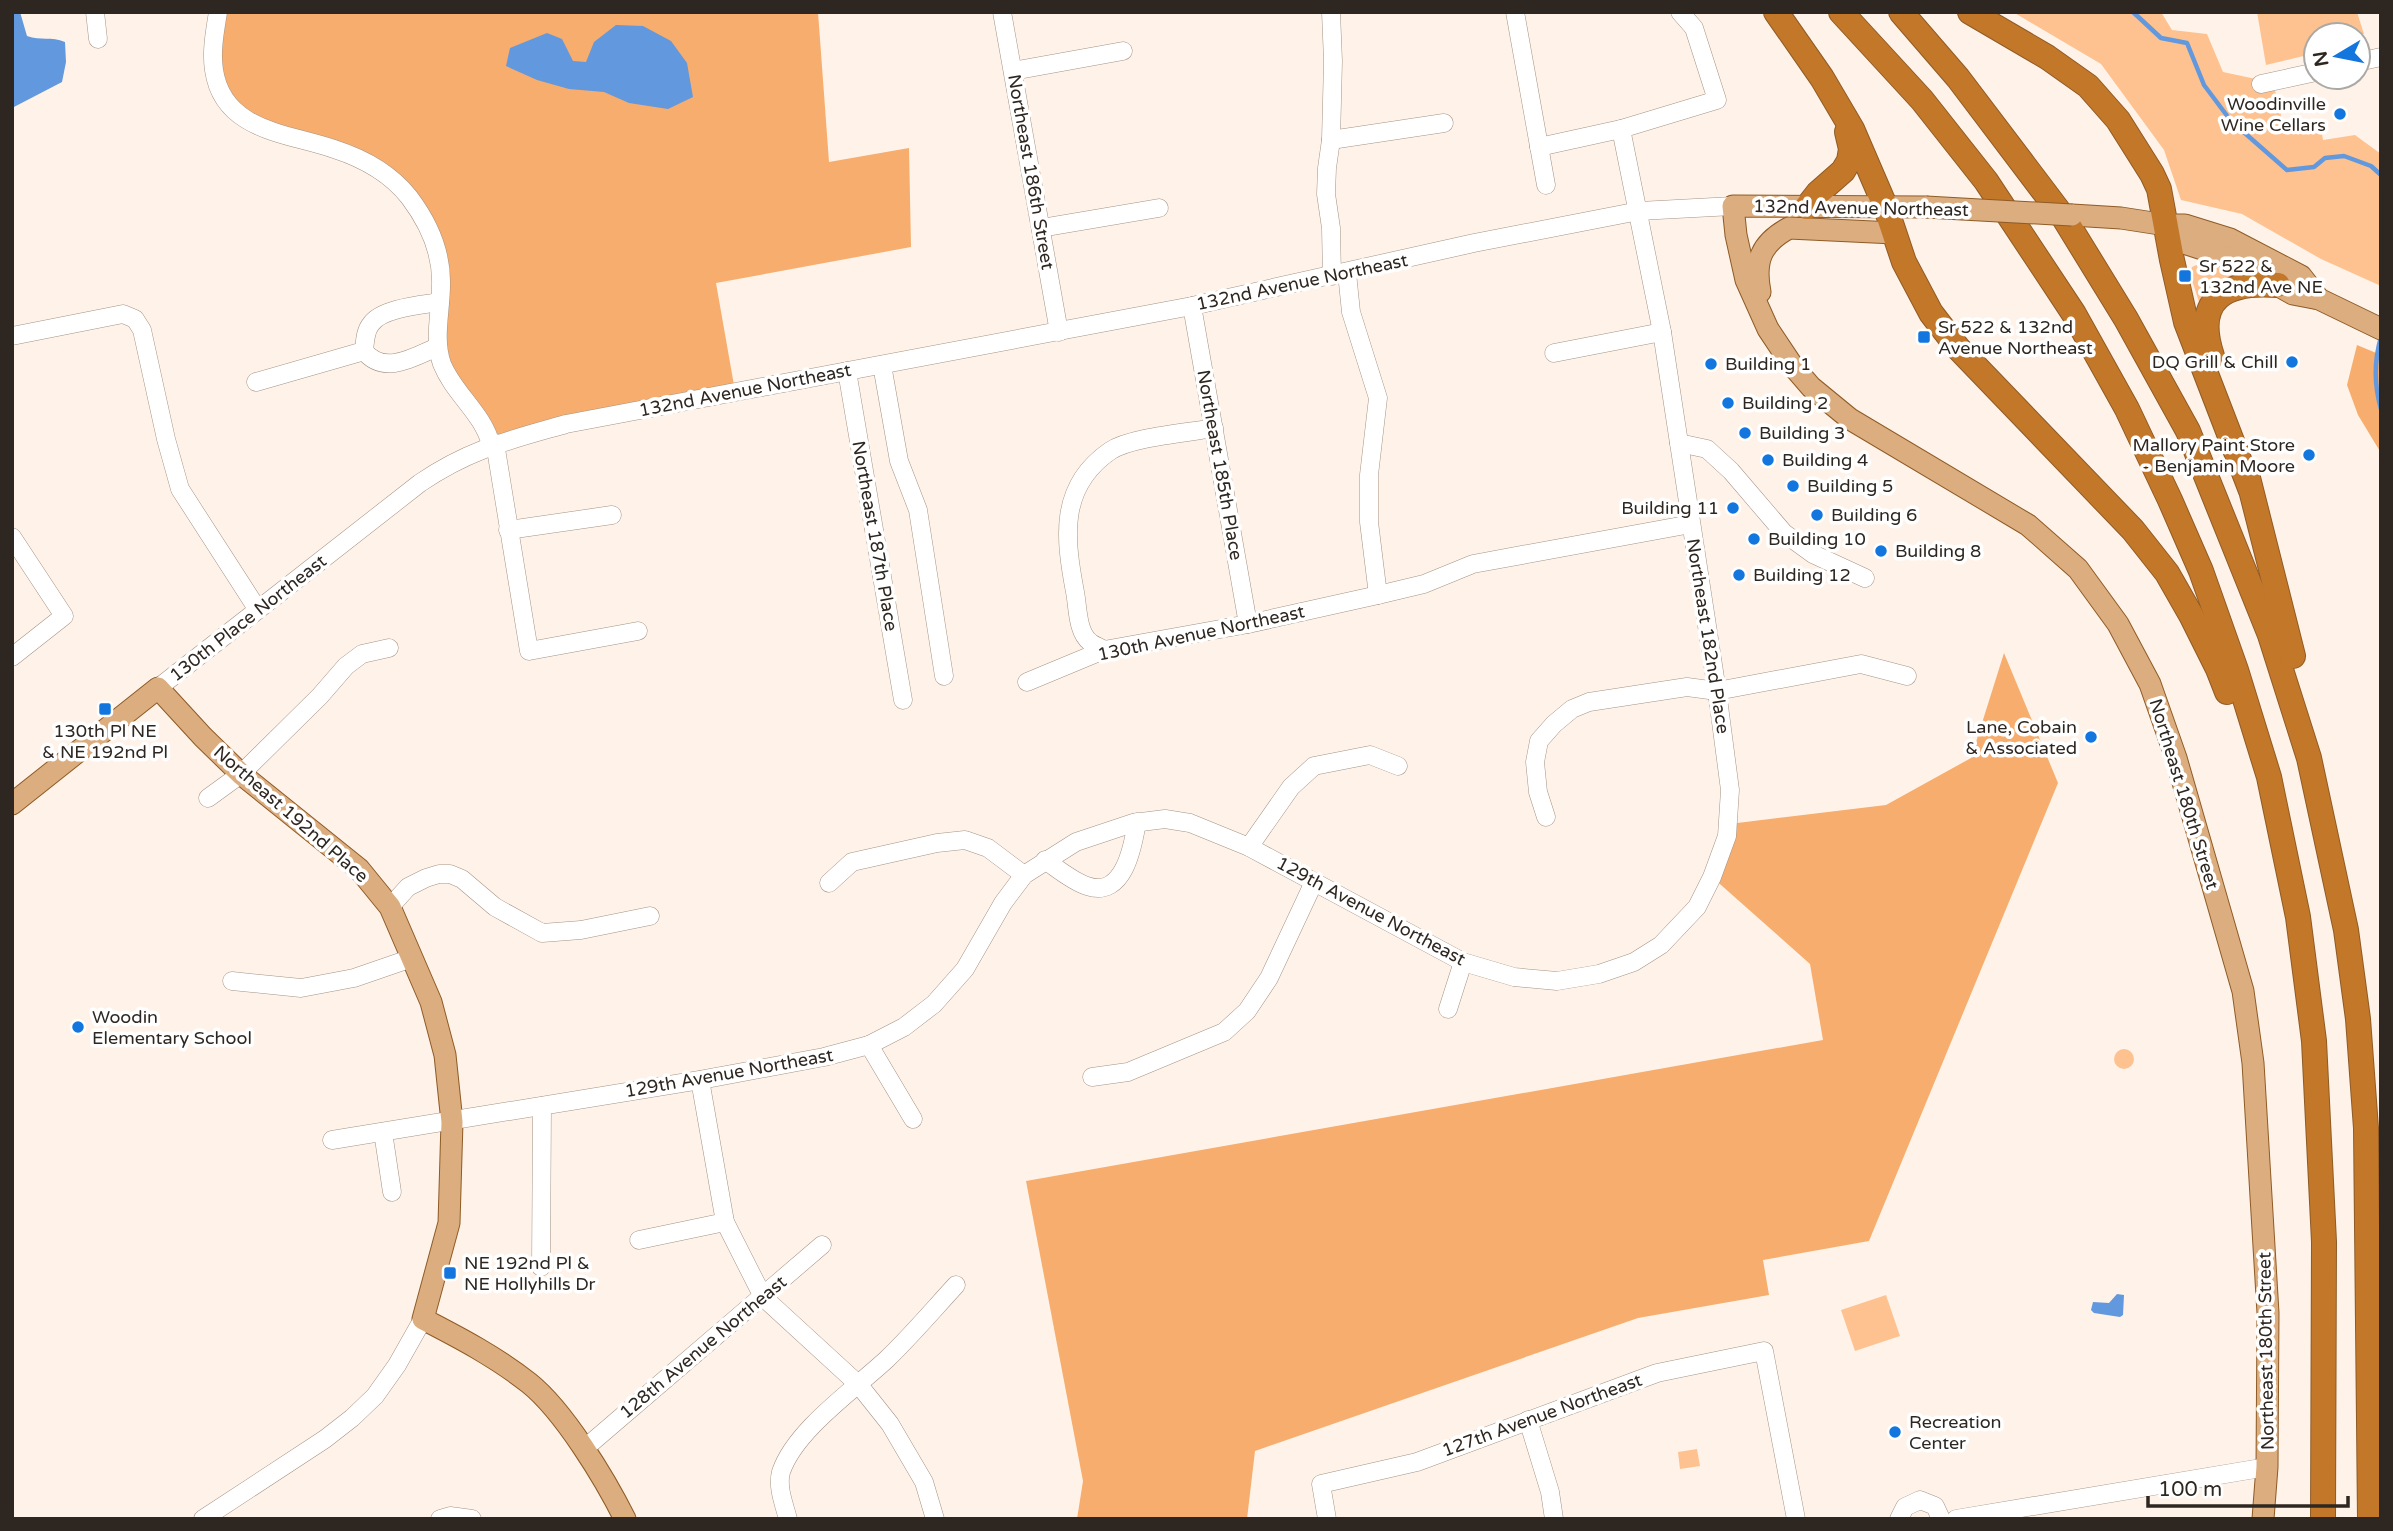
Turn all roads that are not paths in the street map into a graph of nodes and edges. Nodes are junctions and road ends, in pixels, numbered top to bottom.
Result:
1 (94, 12) edge
2 (218, 12) edge
3 (1002, 12) edge
4 (1331, 12) edge
5 (1515, 12) edge
6 (1680, 12) edge
7 (1776, 12) edge
8 (1841, 12) edge
9 (1900, 12) edge
10 (1970, 12) edge
11 (97, 39) dead end
12 (1123, 51) dead end
13 (1013, 71) junction
14 (2302, 75) edge
15 (2261, 84) dead end
16 (1841, 111) junction
17 (1444, 123) dead end
18 (1621, 129) junction
19 (1331, 140) junction
20 (1539, 147) junction
21 (1546, 185) dead end
22 (1733, 206) junction
23 (1807, 207) junction
24 (1159, 208) dead end
25 (1886, 208) junction
26 (1639, 211) junction
27 (2166, 225) junction
28 (1041, 228) junction
29 (1894, 233) junction
30 (1339, 275) junction
31 (2278, 285) junction
32 (2319, 299) junction
33 (440, 302) junction
34 (1192, 306) junction
35 (2371, 325) edge
36 (1768, 329) junction
37 (1059, 332) junction
38 (1662, 332) junction
39 (12, 336) edge
40 (438, 347) junction
41 (364, 351) junction
42 (1554, 353) dead end
43 (882, 365) junction
44 (847, 371) junction
45 (256, 382) dead end
46 (1214, 428) junction
47 (1679, 443) junction
48 (493, 444) junction
49 (2250, 488) junction
50 (611, 515) dead end
51 (1691, 524) junction
52 (508, 530) junction
53 (12, 537) edge
54 (1865, 578) dead end
55 (1378, 595) junction
56 (258, 610) junction
57 (1248, 624) junction
58 (638, 631) dead end
59 (388, 648) dead end
60 (1104, 650) junction
61 (12, 657) edge
62 (1907, 676) dead end
63 (944, 677) dead end
64 (1027, 682) dead end
65 (158, 688) junction
66 (1717, 691) junction
67 (902, 700) dead end
68 (2309, 758) junction
69 (1398, 765) dead end
70 (241, 774) junction
71 (208, 798) dead end
72 (12, 804) edge
73 (1546, 817) dead end
74 (1137, 822) junction
75 (1249, 847) junction
76 (1721, 854) joint
77 (1045, 860) junction
78 (1024, 875) junction
79 (1314, 882) junction
80 (829, 883) dead end
81 (2290, 884) junction
82 (390, 907) junction
83 (650, 916) dead end
84 (412, 958) junction
85 (1463, 962) junction
86 (232, 981) dead end
87 (1448, 1009) dead end
88 (869, 1045) junction
89 (1092, 1077) dead end
90 (701, 1080) junction
91 (542, 1105) junction
92 (913, 1119) dead end
93 (452, 1122) junction
94 (383, 1132) junction
95 (332, 1140) dead end
96 (392, 1192) dead end
97 (725, 1222) junction
98 (639, 1240) dead end
99 (822, 1245) dead end
100 (541, 1267) dead end
101 (957, 1285) dead end
102 (763, 1297) junction
103 (423, 1319) junction
104 (859, 1385) junction
105 (1528, 1420) junction
106 (584, 1449) junction
107 (2267, 1467) junction
108 (471, 1518) edge
109 (203, 1519) edge
110 (440, 1519) edge
111 (625, 1519) edge
112 (788, 1519) edge
113 (935, 1519) edge
114 (1327, 1519) edge
115 (1554, 1519) edge
116 (1796, 1519) edge
117 (1899, 1519) edge
118 (1941, 1519) edge
119 (1956, 1519) edge
120 (2263, 1519) edge
121 (2323, 1519) edge
122 (2371, 1519) edge

1 - 11 street
2 - 33 street
3 - 13 street, Northeast 186th Street
4 - 19 street
5 - 20 street
6 - 18 street
7 - 16 highway
8 - 81 highway
9 - 68 highway
10 - 27 highway
12 - 13 street
13 - 28 street, Northeast 186th Street
14 - 15 street
16 - 23 highway
16 - 25 highway
17 - 19 street
18 - 20 street
18 - 26 street, Northeast 182nd Place
19 - 30 street
20 - 21 street
22 - 23 main road, 132nd Avenue Northeast
22 - 26 street, 132nd Avenue Northeast
22 - 36 main road, Northeast 180th Street
23 - 25 main road, 132nd Avenue Northeast
24 - 28 street
25 - 27 main road, 132nd Avenue Northeast, bridge
25 - 29 highway
26 - 30 street, 132nd Avenue Northeast
26 - 38 street, Northeast 182nd Place
27 - 31 main road
27 - 32 main road, 132nd Avenue Northeast
27 - 49 highway
28 - 37 street, Northeast 186th Street
29 - 36 main road
29 - 81 highway
30 - 34 street, 132nd Avenue Northeast
30 - 55 street
31 - 32 main road
31 - 49 highway
32 - 35 main road
33 - 40 street
33 - 41 street
34 - 37 street, 132nd Avenue Northeast
34 - 46 street, Northeast 185th Place
36 - 107 main road, Northeast 180th Street
37 - 43 street, 132nd Avenue Northeast
38 - 42 street
38 - 47 street, Northeast 182nd Place
39 - 56 street
40 - 41 street
40 - 48 street
41 - 45 street
43 - 44 street, 132nd Avenue Northeast
43 - 63 street
44 - 48 street, 132nd Avenue Northeast
44 - 67 street, Northeast 187th Place
46 - 57 street, Northeast 185th Place
46 - 60 street
47 - 51 street, Northeast 182nd Place
47 - 54 street
48 - 52 street
48 - 56 street, 130th Place Northeast
49 - 68 highway
50 - 52 street
51 - 55 street
51 - 66 street, Northeast 182nd Place
52 - 58 street
53 - 61 street
55 - 57 street, 130th Avenue Northeast
56 - 65 street, 130th Place Northeast
57 - 60 street, 130th Avenue Northeast
59 - 70 street
60 - 64 street, 130th Avenue Northeast
62 - 66 street
65 - 70 main road, Northeast 192nd Place
65 - 72 main road, 130th Place Northeast
66 - 73 street
66 - 76 street, Northeast 182nd Place
68 - 122 highway
69 - 75 street
70 - 71 street
70 - 82 main road, Northeast 192nd Place
74 - 75 street, 129th Avenue Northeast
74 - 77 street, 129th Avenue Northeast
74 - 77 street
75 - 79 street, 129th Avenue Northeast
76 - 85 street, 129th Avenue Northeast
77 - 78 street, 129th Avenue Northeast
78 - 80 street
78 - 88 street, 129th Avenue Northeast
79 - 85 street, 129th Avenue Northeast
79 - 89 street
81 - 121 highway
82 - 83 street
82 - 84 main road, Northeast 192nd Place
84 - 86 street
84 - 93 main road, Northeast 192nd Place
85 - 87 street
88 - 90 street, 129th Avenue Northeast
88 - 92 street
90 - 91 street, 129th Avenue Northeast
90 - 97 street
91 - 93 street, 129th Avenue Northeast
91 - 100 street
93 - 94 street, 129th Avenue Northeast
93 - 103 main road, Northeast 192nd Place
94 - 95 street, 129th Avenue Northeast
94 - 96 street
97 - 98 street
97 - 102 street
99 - 102 street, 128th Avenue Northeast
101 - 104 street
102 - 104 street
102 - 106 street, 128th Avenue Northeast
103 - 106 main road
103 - 109 street
104 - 112 street
104 - 113 street
105 - 114 street, 127th Avenue Northeast
105 - 115 street
105 - 116 street, 127th Avenue Northeast
106 - 111 main road
107 - 119 street
107 - 120 main road, Northeast 180th Street
108 - 110 street
117 - 118 street

